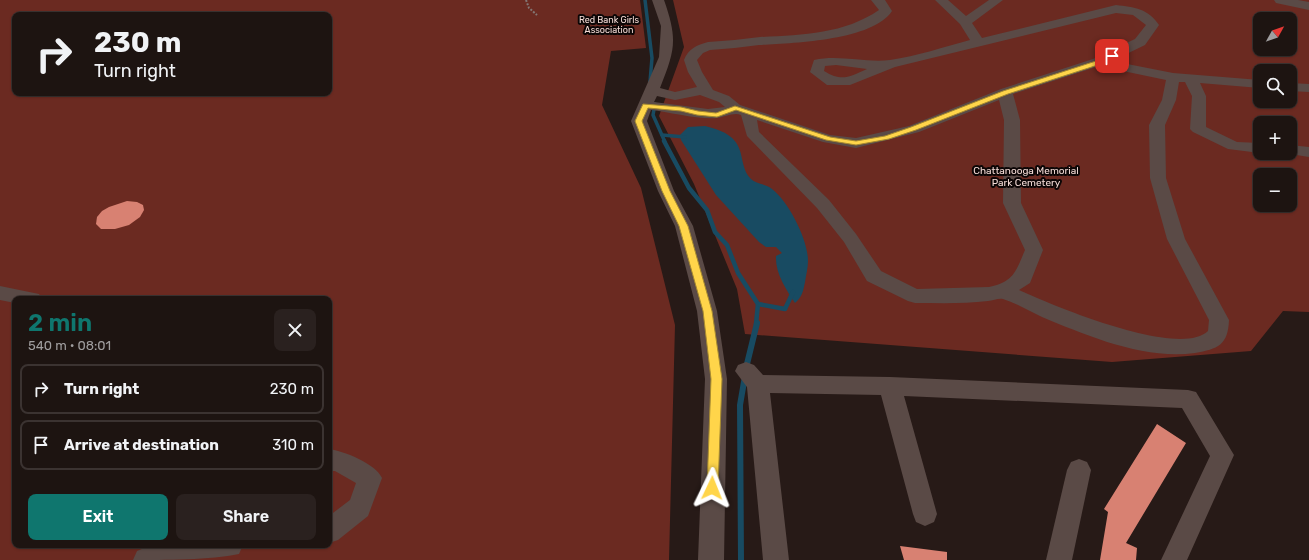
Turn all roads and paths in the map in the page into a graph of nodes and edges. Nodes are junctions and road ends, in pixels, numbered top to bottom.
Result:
1 (526, 0) edge
2 (658, 0) edge
3 (877, 0) edge
4 (941, 0) edge
5 (997, 0) edge
6 (1280, 0) edge
7 (1309, 6) edge
8 (537, 15) dead end
9 (965, 22) junction
10 (978, 42) junction
11 (1098, 62) junction
12 (890, 64) dead end
13 (1182, 77) junction
14 (1253, 83) edge
15 (1297, 87) edge
16 (1309, 88) edge
17 (1006, 92) junction
18 (707, 93) junction
19 (649, 98) junction
20 (742, 110) junction
21 (1253, 147) edge
22 (1297, 151) edge
23 (1309, 152) edge
24 (1003, 291) junction
25 (0, 293) edge
26 (16, 296) edge
27 (890, 386) junction
28 (332, 460) edge
29 (1079, 470) dead end
30 (925, 514) dead end
31 (332, 529) edge
32 (203, 548) edge
33 (146, 560) edge
34 (711, 560) edge
35 (776, 560) edge
36 (1059, 560) edge
37 (1174, 560) edge

1 - 8 path
2 - 19 street
3 - 18 street
4 - 9 street
5 - 9 street
6 - 7 street
9 - 10 street
10 - 11 street
10 - 12 street
11 - 13 street
11 - 17 street
13 - 14 street
13 - 21 street
13 - 24 street
15 - 16 street
17 - 20 street
17 - 24 street
18 - 19 street
18 - 20 street
19 - 20 street
19 - 34 street
20 - 24 street
22 - 23 street
25 - 26 street
27 - 30 street
27 - 35 street
27 - 37 street
28 - 31 street
29 - 36 street
32 - 33 street

